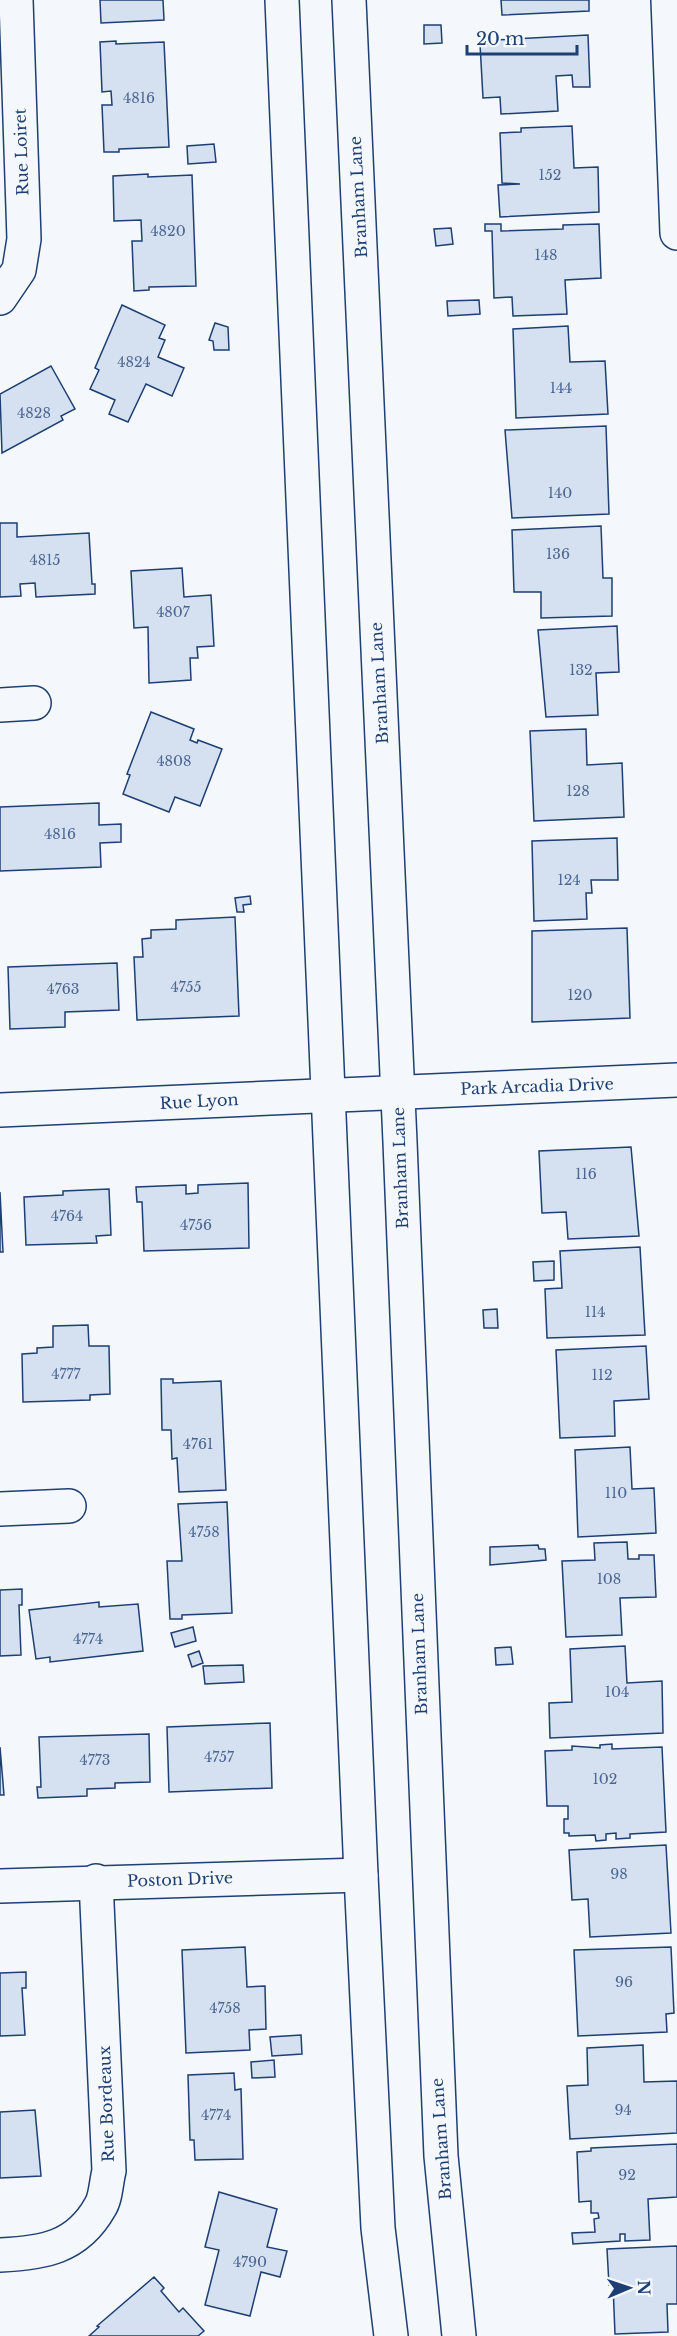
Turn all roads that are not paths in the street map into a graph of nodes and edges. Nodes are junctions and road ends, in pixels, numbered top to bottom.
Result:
1 (16, 0) edge
2 (282, 0) edge
3 (349, 0) edge
4 (668, 0) edge
5 (677, 233) edge
6 (0, 298) edge
7 (34, 703) dead end
8 (0, 705) edge
9 (677, 1080) edge
10 (397, 1092) junction
11 (328, 1095) junction
12 (0, 1110) edge
13 (69, 1506) dead end
14 (0, 1509) edge
15 (361, 1875) junction
16 (96, 1881) junction
17 (0, 1886) edge
18 (0, 2255) edge
19 (391, 2336) edge
20 (459, 2336) edge

1 - 6 main road, Rue Loiret
2 - 11 main road
3 - 10 main road, Branham Lane
4 - 5 main road
7 - 8 main road
9 - 10 main road, Park Arcadia Drive
10 - 11 main road, Rue Lyon
10 - 20 main road, Branham Lane
11 - 12 main road, Rue Lyon
11 - 15 main road
13 - 14 main road
15 - 16 main road, Poston Drive
15 - 19 main road
16 - 17 main road, Poston Drive
16 - 18 main road, Rue Bordeaux

